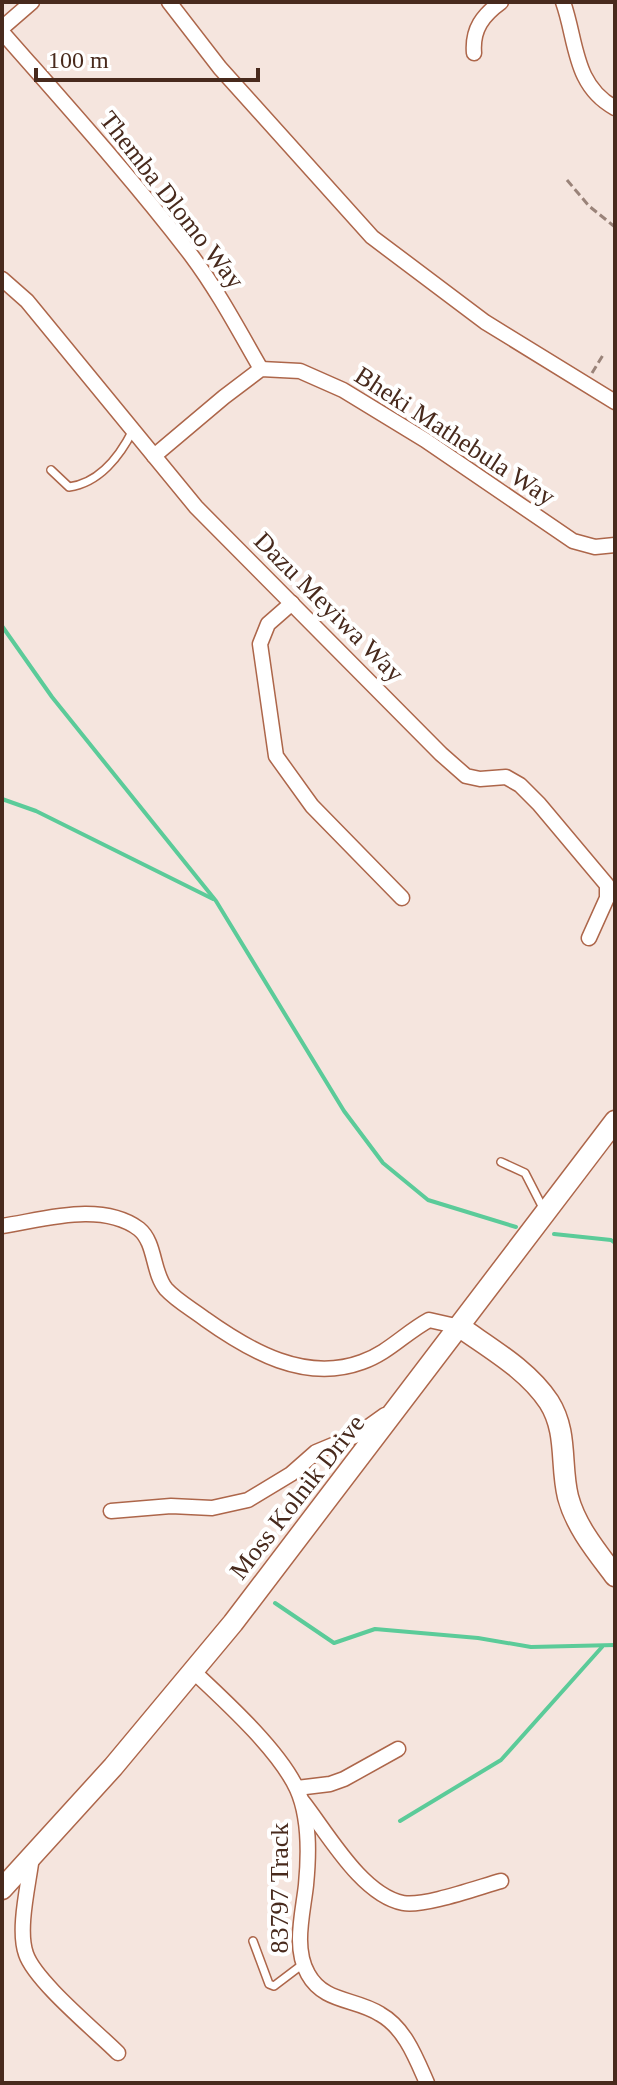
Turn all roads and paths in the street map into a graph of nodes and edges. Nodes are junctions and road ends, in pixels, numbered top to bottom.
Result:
1 (32, 2) edge
2 (169, 2) edge
3 (501, 2) edge
4 (563, 2) edge
5 (2, 30) edge
6 (474, 53) dead end
7 (615, 108) edge
8 (567, 180) dead end
9 (615, 227) edge
10 (2, 279) edge
11 (603, 355) dead end
12 (261, 369) junction
13 (586, 383) junction
14 (615, 402) edge
15 (133, 430) junction
16 (154, 456) junction
17 (51, 470) dead end
18 (615, 545) edge
19 (292, 603) junction
20 (402, 898) dead end
21 (589, 938) dead end
22 (615, 1121) edge
23 (501, 1162) dead end
24 (545, 1212) junction
25 (2, 1226) edge
26 (460, 1327) junction
27 (404, 1400) junction
28 (111, 1511) dead end
29 (615, 1576) edge
30 (193, 1671) junction
31 (398, 1749) dead end
32 (299, 1794) junction
33 (32, 1855) junction
34 (501, 1881) dead end
35 (2, 1889) edge
36 (253, 1941) dead end
37 (303, 1964) junction
38 (118, 2053) dead end
39 (427, 2083) edge

1 - 5 street
2 - 13 street
3 - 6 street
4 - 7 street
5 - 12 street, Themba Dlomo Way
8 - 9 path
10 - 15 street, Dazu Meyiwa Way
11 - 13 path
12 - 16 street
12 - 18 street, Bheki Mathebula Way
13 - 14 street
15 - 16 street, Dazu Meyiwa Way
15 - 17 lane
16 - 19 street, Dazu Meyiwa Way
19 - 20 street
19 - 21 street, Dazu Meyiwa Way
22 - 24 main road, Moss Kolnik Drive
23 - 24 lane
24 - 26 main road, Moss Kolnik Drive
25 - 26 street
26 - 27 main road, Moss Kolnik Drive
26 - 29 main road
27 - 28 street
27 - 30 main road, Moss Kolnik Drive
30 - 32 street, 83797 Track
30 - 33 main road, Moss Kolnik Drive
31 - 32 street
32 - 34 street
32 - 37 street, 83797 Track
33 - 35 main road, Moss Kolnik Drive
33 - 38 street
36 - 37 lane
37 - 39 street, 83797 Track

